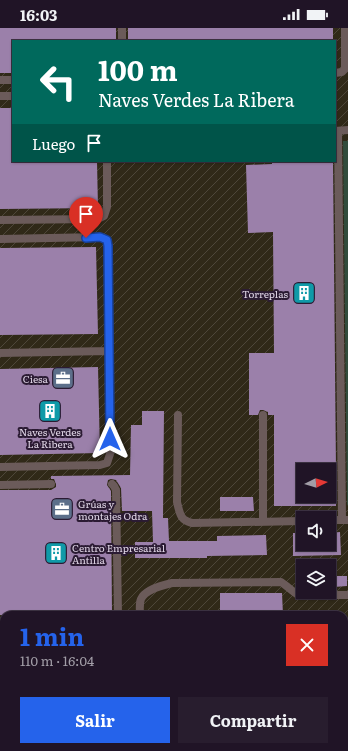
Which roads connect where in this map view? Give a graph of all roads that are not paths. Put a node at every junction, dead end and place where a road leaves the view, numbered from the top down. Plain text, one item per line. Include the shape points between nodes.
1 (122, 28) edge
2 (345, 28) edge
3 (122, 40) edge
4 (346, 46) edge
5 (336, 73) edge
6 (0, 80) edge
7 (12, 80) edge
8 (0, 96) edge
9 (12, 96) edge
10 (348, 130) edge
11 (337, 131) edge
12 (107, 162) edge
13 (0, 220) edge
14 (0, 239) edge
15 (109, 351) junction
16 (0, 353) edge
17 (262, 415) dead end
18 (178, 416) dead end
19 (0, 467) edge
20 (51, 484) dead end
21 (0, 485) edge
22 (114, 487) dead end
23 (345, 520) edge
24 (263, 521) junction
25 (296, 521) edge
26 (348, 595) edge
27 (118, 611) edge
28 (140, 611) edge

1 - 3 lane
2 - 4 lane
4 - 5 lane via 345,69
6 - 7 lane
8 - 9 lane
10 - 11 lane
11 - 23 lane
12 - 13 lane via 107,207 104,216 98,219
14 - 15 lane via 100,237 107,240
15 - 16 lane
15 - 19 lane via 108,463
17 - 24 lane
18 - 24 lane via 177,502 180,515 192,523
20 - 21 lane
22 - 27 lane
24 - 25 lane
26 - 28 lane via 298,596 281,582 172,583 148,592 142,598

